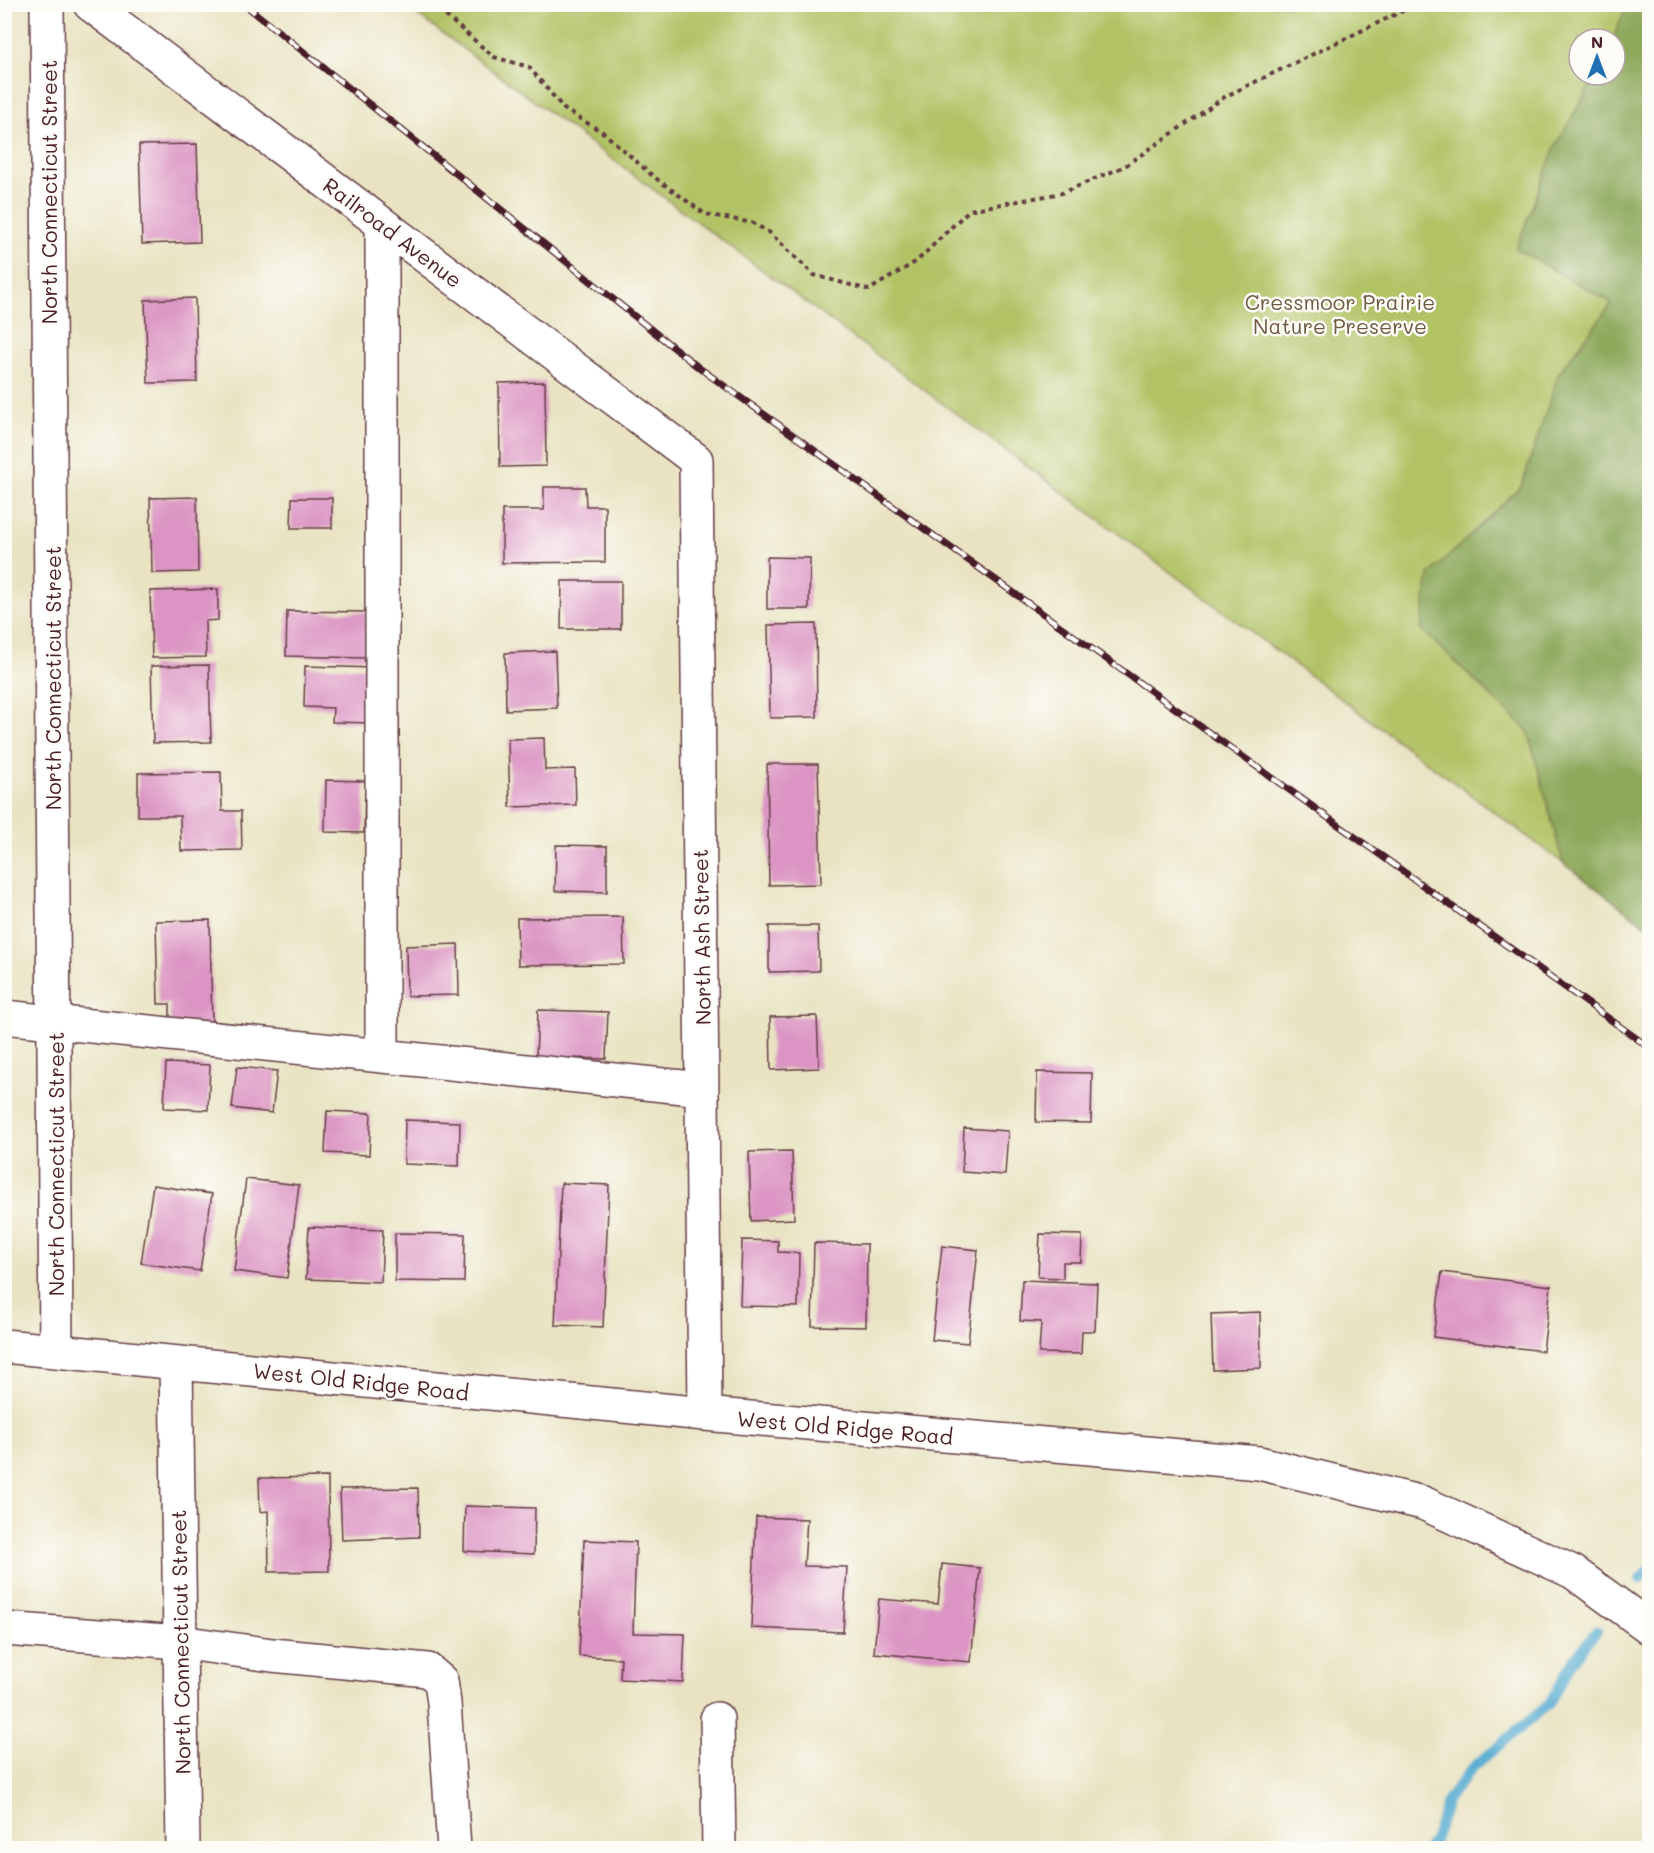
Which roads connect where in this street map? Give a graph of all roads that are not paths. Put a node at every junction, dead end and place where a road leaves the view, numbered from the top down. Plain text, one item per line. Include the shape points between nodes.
1 (47, 4) edge
2 (90, 4) edge
3 (382, 224) junction
4 (696, 460) joint
5 (4, 1017) edge
6 (54, 1022) junction
7 (382, 1056) junction
8 (702, 1089) junction
9 (4, 1346) edge
10 (56, 1351) junction
11 (176, 1363) junction
12 (705, 1414) junction
13 (1650, 1628) edge
14 (4, 1629) edge
15 (180, 1642) junction
16 (717, 1719) dead end
17 (183, 1848) edge
18 (454, 1848) edge
19 (719, 1848) edge

1 - 6 street, North Connecticut Street
2 - 3 street, Railroad Avenue
3 - 4 street, Railroad Avenue
3 - 7 street
4 - 8 street, North Ash Street
5 - 6 street
6 - 7 street
6 - 10 street, North Connecticut Street
7 - 8 street
8 - 12 street, North Ash Street
9 - 10 street, West Old Ridge Road
10 - 11 street, West Old Ridge Road
11 - 12 street, West Old Ridge Road
11 - 15 street, North Connecticut Street
12 - 13 street, West Old Ridge Road via 1259,1463 1423,1503 1573,1572
14 - 15 street
15 - 17 street, North Connecticut Street
15 - 18 street via 428,1670 441,1682 444,1702
16 - 19 street

